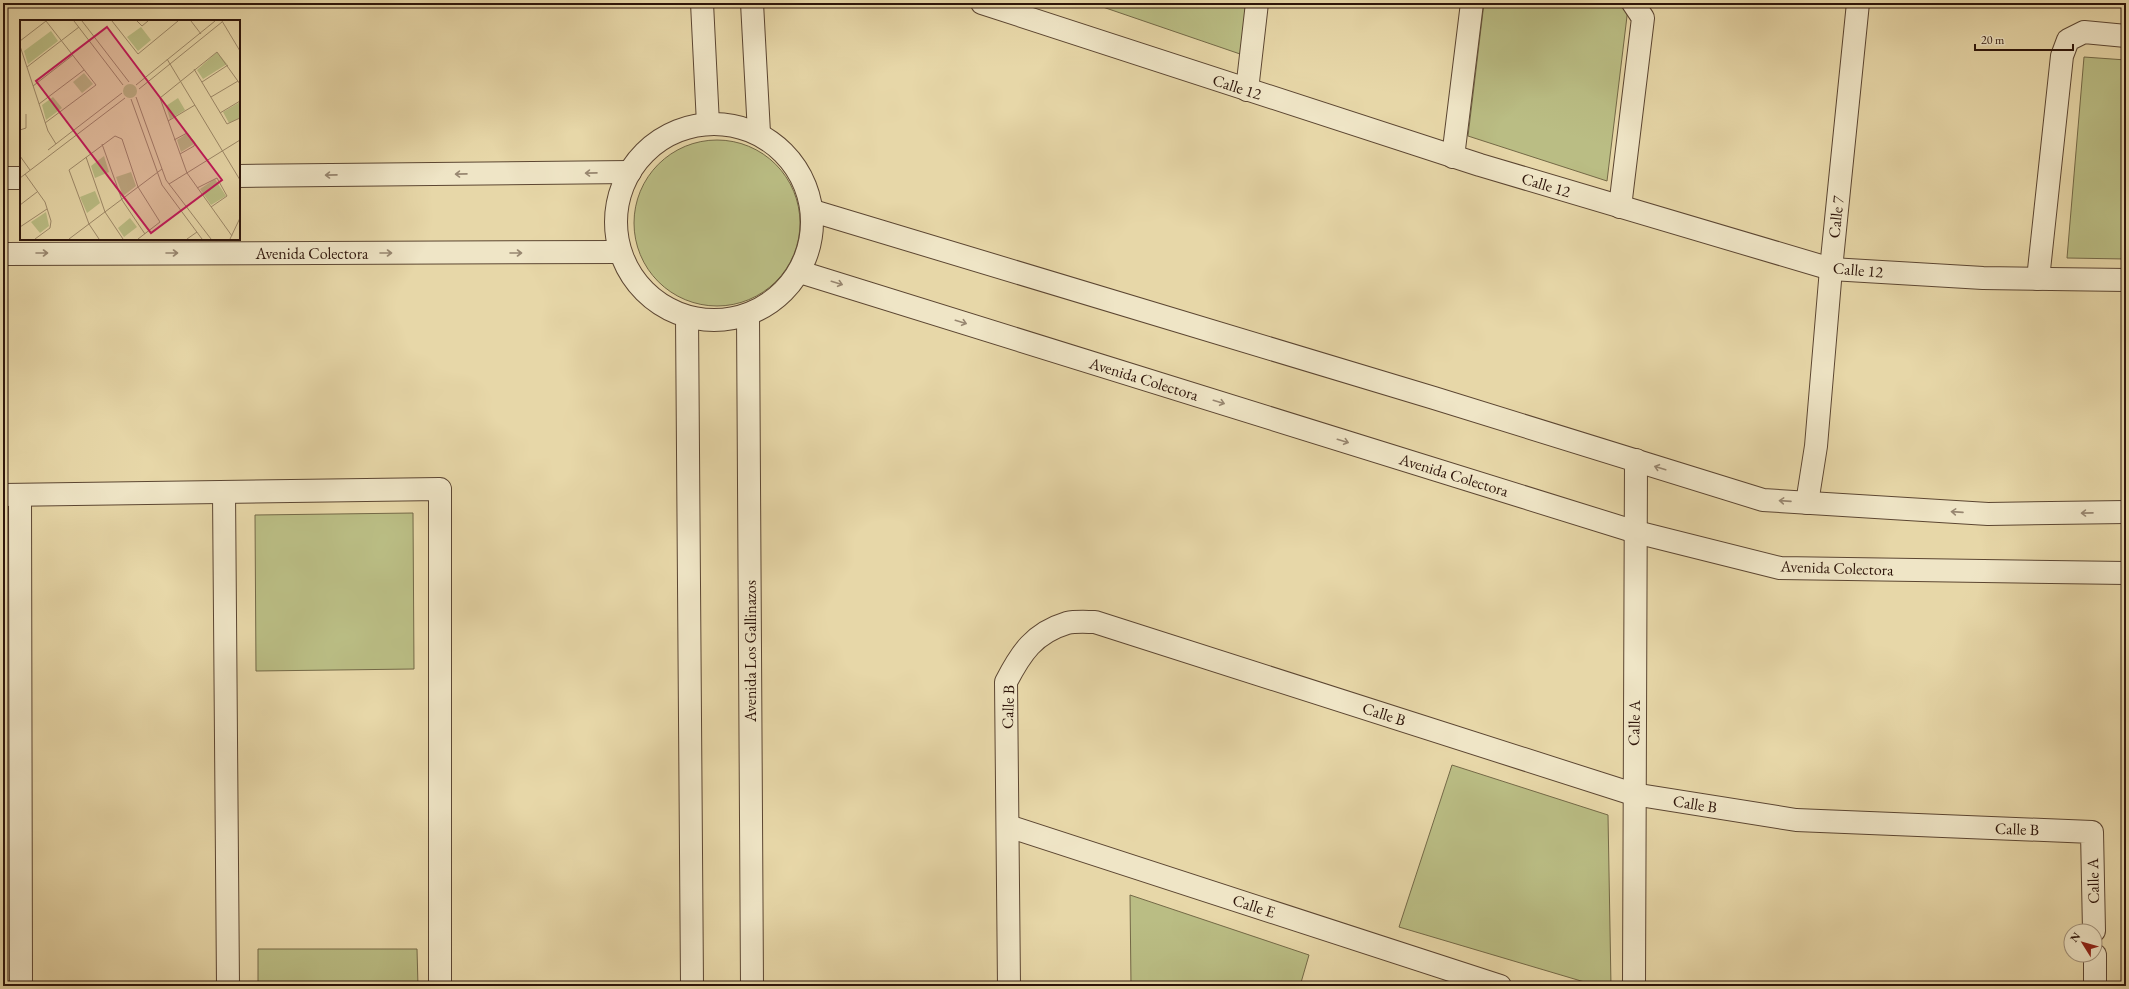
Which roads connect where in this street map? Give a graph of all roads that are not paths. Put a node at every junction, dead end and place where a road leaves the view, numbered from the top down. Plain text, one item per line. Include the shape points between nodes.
1 (702, 3) edge
2 (752, 3) edge
3 (982, 3) edge
4 (1257, 3) edge
5 (1472, 3) edge
6 (1633, 3) edge
7 (1858, 3) edge
8 (2126, 36) edge
9 (1248, 90) junction
10 (708, 124) junction
11 (758, 133) junction
12 (1453, 157) junction
13 (630, 172) junction
14 (240, 176) edge
15 (3, 178) edge
16 (20, 178) edge
17 (1620, 207) junction
18 (813, 210) junction
19 (620, 252) junction
20 (3, 254) edge
21 (1831, 269) junction
22 (800, 272) junction
23 (2038, 279) junction
24 (2126, 280) edge
25 (748, 315) junction
26 (687, 317) junction
27 (1636, 460) junction
28 (224, 492) junction
29 (11, 495) edge
30 (1807, 503) junction
31 (2126, 512) edge
32 (1636, 532) junction
33 (2126, 573) edge
34 (1634, 794) junction
35 (1008, 826) junction
36 (2092, 832) joint
37 (2094, 923) edge
38 (2095, 963) edge
39 (22, 986) edge
40 (228, 986) edge
41 (440, 986) edge
42 (692, 986) edge
43 (752, 986) edge
44 (1009, 986) edge
45 (1500, 986) edge
46 (1634, 986) edge
47 (2095, 986) edge

1 - 10 street
2 - 11 street
3 - 9 street, Calle 12
4 - 9 street
5 - 12 street
6 - 17 street via 1642,18
7 - 21 street, Calle 7
8 - 23 street via 2084,32 2068,40 2062,56
9 - 12 street, Calle 12
10 - 11 street via 727,123
10 - 13 street via 694,125 663,137 639,157
11 - 18 street via 785,152 804,179
12 - 17 street, Calle 12
13 -> 14 street
13 - 19 street via 622,187 616,220
15 - 16 street
17 - 21 street, Calle 12
18 - 22 street via 811,243
18 - 27 street
20 -> 19 street, Avenida Colectora
19 - 26 street via 635,282 659,304
21 - 23 street, Calle 12
21 - 30 street, Calle 7 via 1816,446
22 - 25 street via 778,298
22 -> 32 street, Avenida Colectora
23 - 24 street, Calle 12
25 - 26 street via 717,321
25 - 43 street, Avenida Los Gallinazos
26 - 42 street
30 -> 27 street via 1763,500
27 - 32 street, Calle A
28 - 29 street
28 - 40 street
28 - 41 street via 440,489
29 - 39 street
31 -> 30 street via 1988,514
32 - 33 street, Avenida Colectora via 1780,568
32 - 34 street, Calle A
34 - 35 street, Calle B via 1095,622 1068,623 1040,636 1019,656 1006,682
34 - 36 street, Calle B via 1796,820
34 - 46 street, Calle A
35 - 44 street, Calle B
35 - 45 street, Calle E
36 - 37 street, Calle A
38 - 47 street

